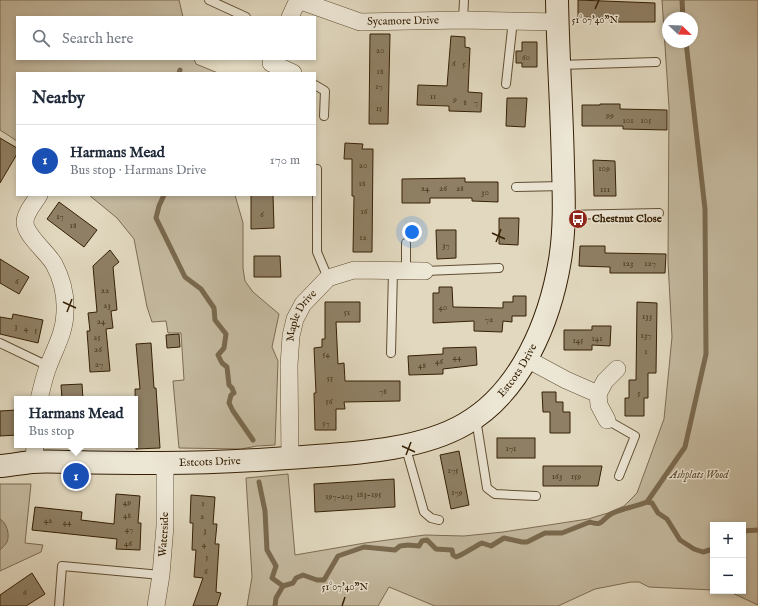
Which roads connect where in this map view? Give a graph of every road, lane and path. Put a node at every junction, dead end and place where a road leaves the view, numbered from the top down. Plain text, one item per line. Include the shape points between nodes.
1 (210, 0) edge
2 (298, 0) edge
3 (464, 0) edge
4 (557, 0) edge
5 (244, 16) edge
6 (290, 16) edge
7 (463, 20) junction
8 (513, 20) junction
9 (557, 22) junction
10 (272, 60) edge
11 (656, 62) dead end
12 (558, 65) junction
13 (291, 72) edge
14 (506, 84) dead end
15 (316, 86) edge
16 (324, 116) dead end
17 (317, 169) dead end
18 (564, 186) junction
19 (516, 187) dead end
20 (38, 196) edge
21 (659, 213) dead end
22 (564, 215) junction
23 (406, 243) dead end
24 (499, 268) dead end
25 (399, 271) junction
26 (425, 272) joint
27 (328, 278) junction
28 (0, 343) edge
29 (391, 354) dead end
30 (526, 359) junction
31 (48, 366) junction
32 (616, 369) dead end
33 (598, 394) junction
34 (40, 396) edge
35 (475, 417) junction
36 (607, 420) joint
37 (405, 445) junction
38 (35, 453) edge
39 (290, 458) junction
40 (166, 463) junction
41 (0, 466) edge
42 (619, 476) dead end
43 (536, 496) dead end
44 (439, 520) dead end
45 (161, 575) junction
46 (59, 606) edge
47 (156, 606) edge

1 - 5 lane
2 - 6 street, Sycamore Drive
2 - 7 street, Sycamore Drive via 360,22
3 - 7 lane
4 - 9 street, Estcots Drive
7 - 8 street, Sycamore Drive
8 - 9 street, Sycamore Drive
8 - 14 lane
9 - 12 street, Estcots Drive
10 - 13 street via 270,63
11 - 12 lane
12 - 18 street, Estcots Drive
15 - 16 lane via 325,91
17 - 27 lane via 317,252
18 - 19 lane
18 - 22 street, Estcots Drive
20 - 31 street via 25,221 28,231 54,264 64,289 63,330
21 - 22 lane
22 - 30 street, Estcots Drive via 555,288 546,319
23 - 25 lane
24 - 26 lane
25 - 26 street, Maple Drive
25 - 27 street, Maple Drive via 354,270
25 - 29 lane
27 - 39 street, Maple Drive via 303,304 295,319 291,336
28 - 31 lane
30 - 33 street
30 - 35 street, Estcots Drive via 506,388
31 - 34 street
32 - 33 street
33 - 36 street via 599,405
35 - 37 street, Estcots Drive via 441,435
35 - 43 lane via 487,488 495,494
36 - 42 lane via 635,436
37 - 39 street, Estcots Drive via 364,453
37 - 44 lane via 424,512
38 - 40 street, Estcots Drive
38 - 41 street, Estcots Drive
39 - 40 street, Estcots Drive
40 - 45 street, Waterside
45 - 46 lane via 62,566
45 - 47 street, Waterside

